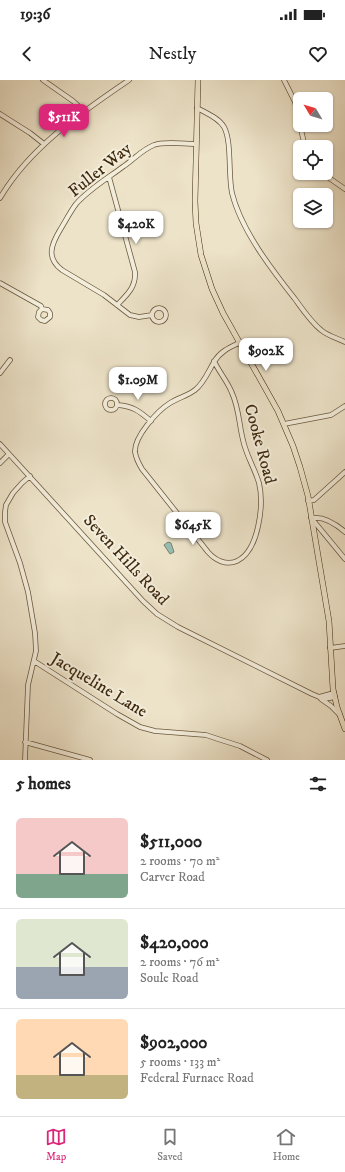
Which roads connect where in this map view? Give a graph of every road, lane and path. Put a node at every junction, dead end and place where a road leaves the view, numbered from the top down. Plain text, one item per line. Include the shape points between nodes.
1 (43, 80) edge
2 (128, 80) edge
3 (198, 80) edge
4 (284, 80) edge
5 (293, 98) edge
6 (197, 108) junction
7 (85, 112) junction
8 (0, 114) edge
9 (44, 144) junction
10 (196, 144) junction
11 (109, 177) junction
12 (332, 180) edge
13 (345, 189) edge
14 (0, 198) edge
15 (0, 283) edge
16 (117, 305) junction
17 (42, 309) dead end
18 (152, 315) dead end
19 (345, 342) edge
20 (239, 343) junction
21 (10, 360) dead end
22 (214, 361) junction
23 (0, 373) edge
24 (117, 405) dead end
25 (345, 406) edge
26 (151, 421) junction
27 (284, 424) junction
28 (0, 444) edge
29 (10, 454) junction
30 (0, 463) edge
31 (345, 472) edge
32 (30, 476) junction
33 (308, 501) junction
34 (312, 518) junction
35 (345, 532) edge
36 (345, 559) edge
37 (345, 646) edge
38 (330, 648) junction
39 (34, 661) junction
40 (334, 695) junction
41 (319, 697) junction
42 (340, 715) junction
43 (345, 729) edge
44 (25, 742) junction
45 (25, 760) edge
46 (90, 760) edge
47 (266, 760) edge

1 - 7 street
2 - 7 street
3 - 6 main road
4 - 5 street
6 - 10 main road
6 - 19 street via 224,127 228,138 231,185 241,219 257,246 320,330
7 - 9 street
8 - 9 street
9 - 14 street via 21,168
10 - 11 street, Fuller Way via 154,145
10 - 20 main road via 196,223 201,255 212,289
11 - 16 street via 135,272 130,291
11 - 16 street, Fuller Way via 76,204 54,240 51,251 52,258 59,268
12 - 13 street
15 - 17 street via 41,306
16 - 18 street, Fuller Way via 133,316
20 - 22 street, Cooke Road via 225,349
20 - 27 main road
21 - 23 street
22 - 26 street, Cooke Road via 198,388 168,404
22 - 26 street, Cooke Road via 235,400 243,441 260,491 256,535 248,551 239,560 225,563 211,555 142,469 136,459 136,447
24 - 26 street via 133,408
25 - 27 street via 332,415
27 - 33 main road via 300,467
28 - 29 street, Seven Hills Road
29 - 30 street
29 - 32 street, Seven Hills Road
31 - 33 street via 314,500
32 - 39 street via 6,505 5,516 24,575 36,633
32 - 41 street, Seven Hills Road via 157,614
33 - 34 main road
34 - 35 street via 326,520
34 - 36 street
34 - 38 main road via 329,621
37 - 38 street
38 - 40 main road
39 - 44 street via 28,685
39 - 47 street, Jacqueline Lane via 140,727 206,735 240,746
40 - 41 street, Seven Hills Road
40 - 42 main road
41 - 42 street
42 - 43 main road
44 - 45 street
44 - 46 street

